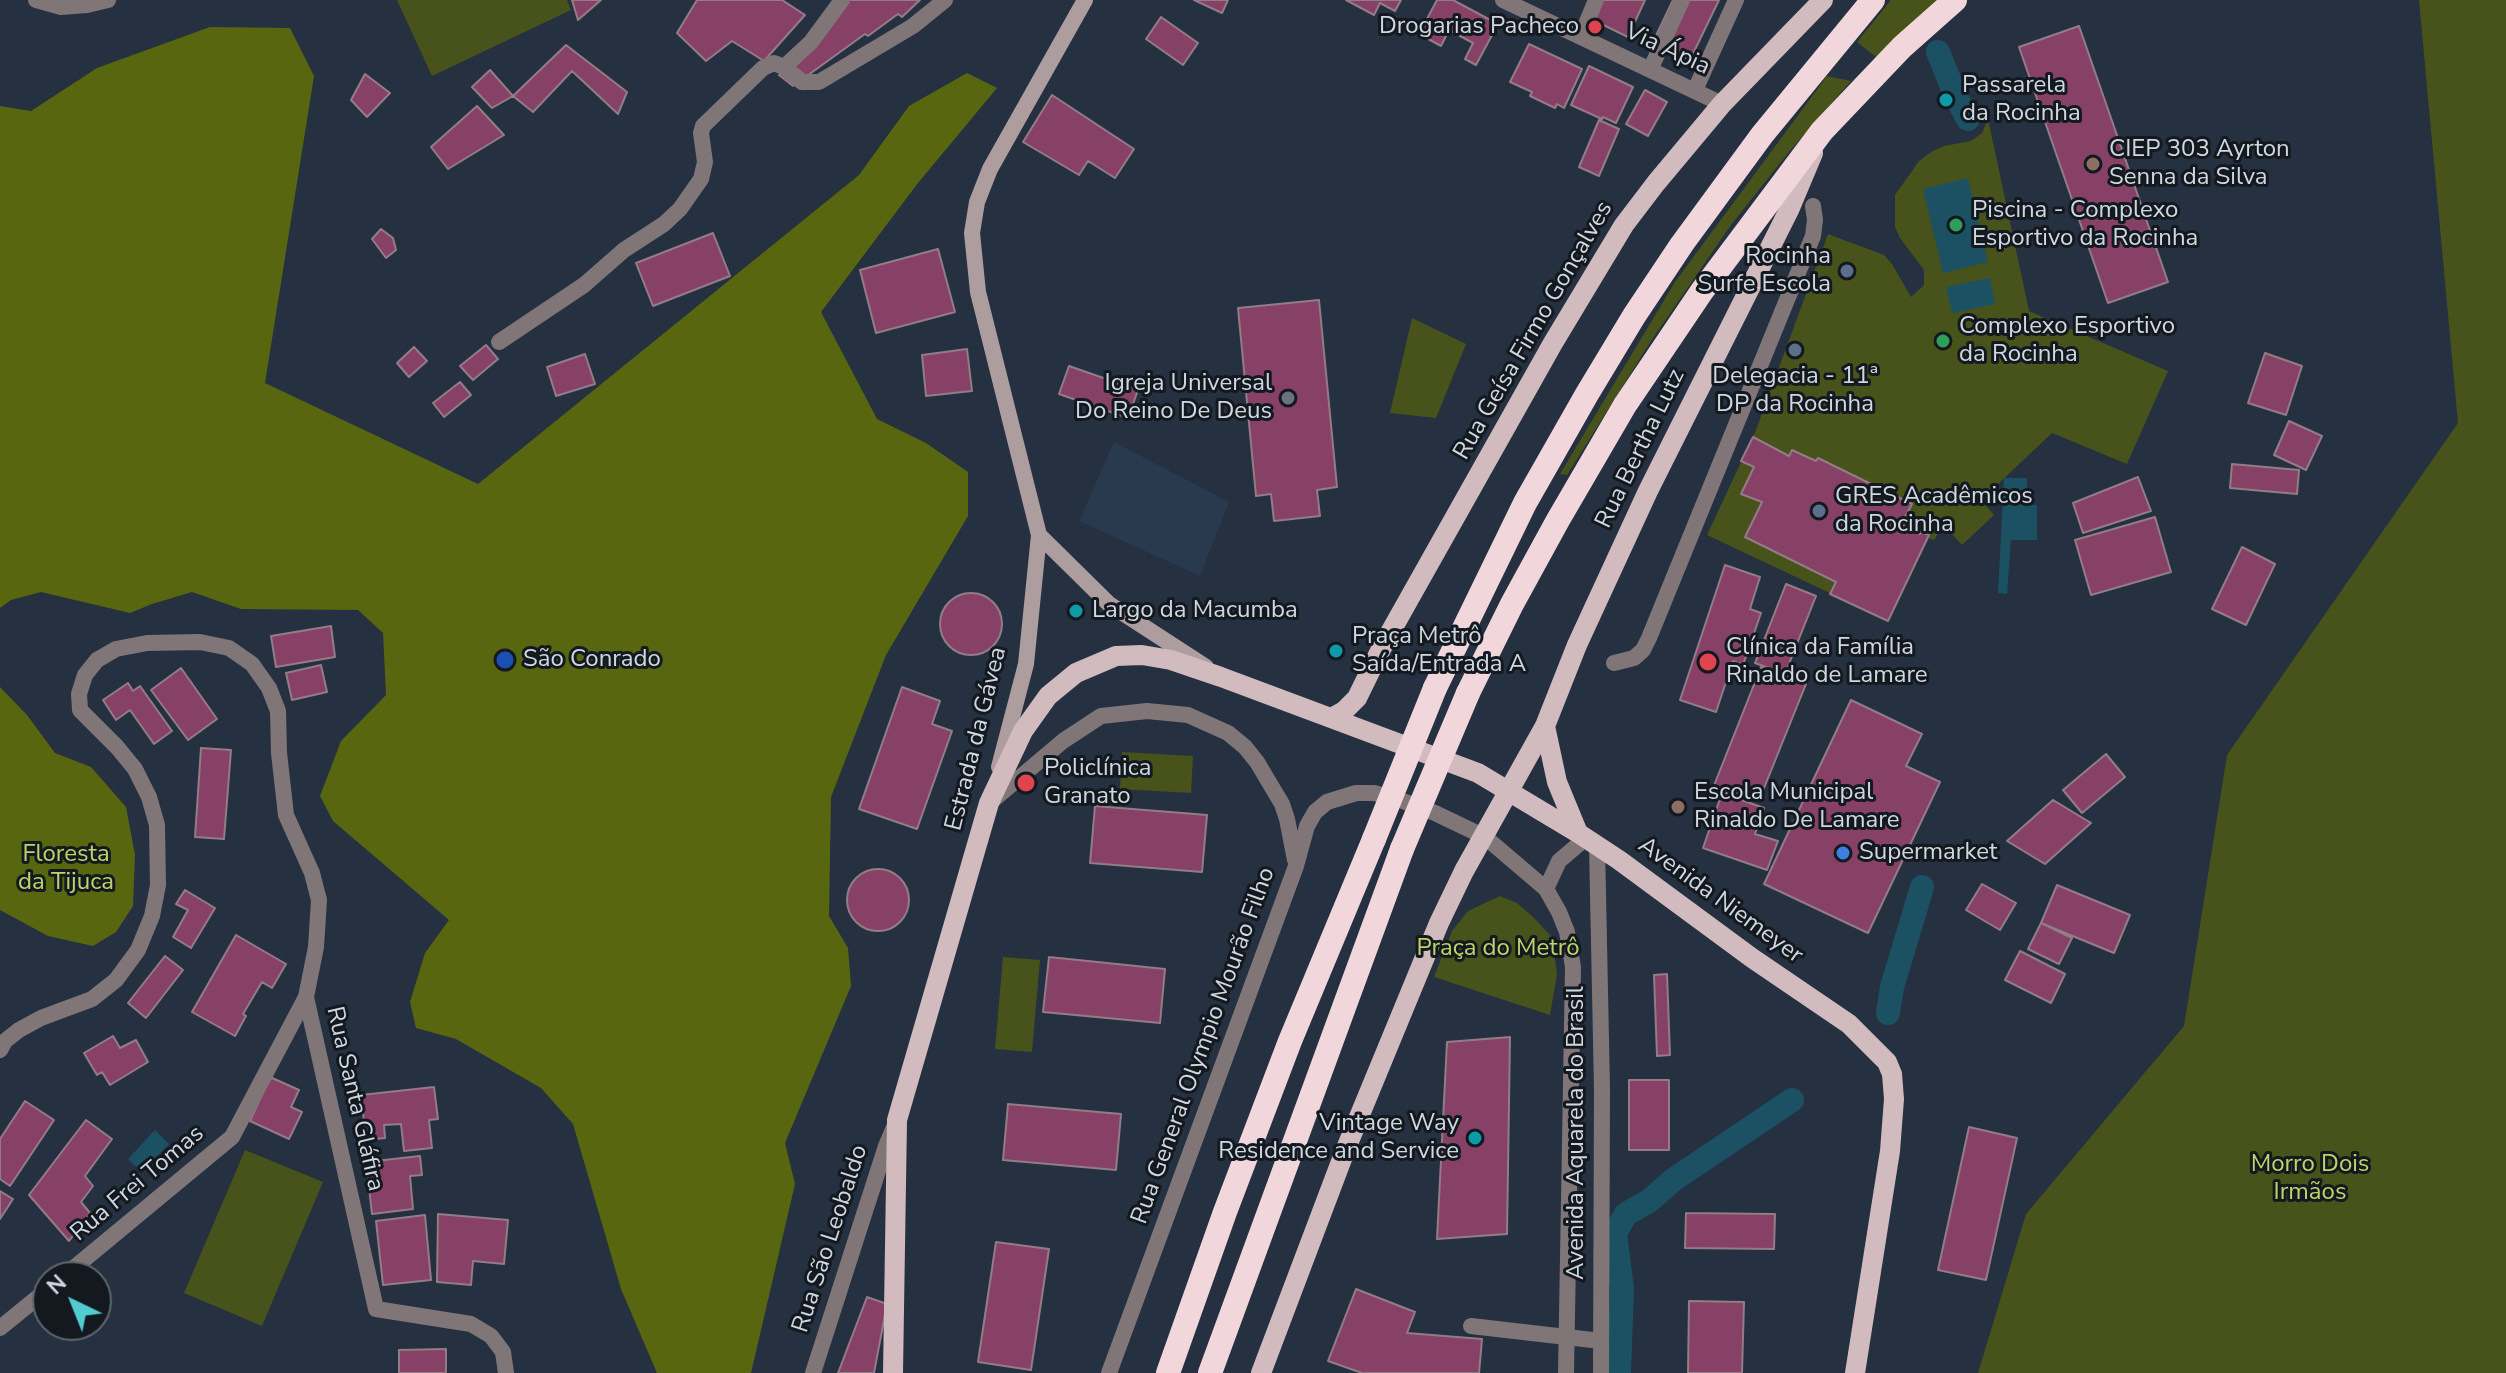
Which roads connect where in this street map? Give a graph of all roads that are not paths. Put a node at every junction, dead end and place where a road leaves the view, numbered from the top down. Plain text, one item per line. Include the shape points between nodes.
1 (36, 0) edge
2 (108, 0) edge
3 (842, 0) edge
4 (945, 0) edge
5 (1085, 0) edge
6 (1596, 0) edge
7 (1682, 0) edge
8 (1736, 0) edge
9 (1823, 0) edge
10 (1873, 0) edge
11 (1955, 0) edge
12 (1506, 1) edge
13 (1581, 36) junction
14 (784, 67) junction
15 (1651, 68) junction
16 (1695, 90) junction
17 (1722, 104) junction
18 (1822, 131) junction
19 (1813, 206) dead end
20 (499, 342) dead end
21 (1039, 535) junction
22 (1614, 663) dead end
23 (1221, 677) junction
24 (1333, 717) junction
25 (1545, 726) junction
26 (1510, 792) junction
27 (989, 803) junction
28 (1485, 837) junction
29 (1587, 839) junction
30 (1296, 866) junction
31 (1546, 889) junction
32 (306, 997) junction
33 (0, 1050) edge
34 (897, 1120) junction
35 (82, 1261) edge
36 (32, 1302) edge
37 (1471, 1326) dead end
38 (0, 1328) edge
39 (1566, 1336) junction
40 (1601, 1341) junction
41 (506, 1373) edge
42 (813, 1373) edge
43 (893, 1373) edge
44 (1109, 1373) edge
45 (1168, 1373) edge
46 (1210, 1373) edge
47 (1261, 1373) edge
48 (1566, 1373) edge
49 (1601, 1373) edge
50 (1855, 1373) edge

1 - 2 street via 61,7
3 - 14 street via 811,42
4 - 14 street via 913,26 819,82 802,82
5 - 21 street, Estrada da Gávea via 990,169 972,233 978,292
6 - 13 street
7 - 15 street
8 - 16 street
9 - 17 main road, Rua Geísa Firmo Gonçalves
10 - 45 highway, bridge via 1762,135 1682,244 1525,503 1435,688 1290,1041
11 - 18 highway
12 - 13 street, Via Ápia
13 - 15 street, Via Ápia
14 - 20 street via 774,63 763,68 703,126 701,179 680,209 584,285
15 - 16 street, Via Ápia
16 - 17 street, Via Ápia
17 - 24 main road, Rua Geísa Firmo Gonçalves via 1656,183 1595,270 1357,698
18 - 25 main road, Rua Bertha Lutz via 1789,210 1625,540
18 - 46 highway, bridge via 1702,291 1625,405 1468,693 1402,849
19 - 22 street via 1813,236 1649,638 1634,658
21 - 23 street, Avenida Niemeyer via 1109,604
21 - 27 street, Estrada da Gávea via 1026,664
23 - 24 main road, Avenida Niemeyer
23 - 27 main road, Avenida Niemeyer via 1142,655 1116,656 1076,673 1048,696 1023,731
24 - 26 main road, Avenida Niemeyer via 1465,767
25 - 26 main road, Rua Bertha Lutz
25 - 29 main road via 1557,782
26 - 28 main road
26 - 29 main road, Avenida Niemeyer
27 - 30 street, Rua General Olympio Mourão Filho via 1101,716 1147,711 1188,715 1228,733 1257,762 1282,804
27 - 34 main road, Estrada da Gávea
28 - 30 street, Avenida Aquarela do Brasil via 1400,800 1356,793 1327,802 1315,812
28 - 31 street, Avenida Aquarela do Brasil
28 - 47 main road via 1446,909 1401,1015
29 - 31 street via 1559,861
29 - 40 street, Avenida Aquarela do Brasil via 1602,1089
29 - 50 main road, Avenida Niemeyer via 1849,1024 1887,1062 1894,1085 1890,1151
30 - 44 street, Rua General Olympio Mourão Filho
31 - 39 street, Avenida Aquarela do Brasil via 1567,932 1573,967
32 - 33 street, Rua Santa Gláfira via 319,900 286,815 278,711 269,688 252,664 229,648 200,642 147,643 116,649 97,660 79,694 80,710 135,769 149,797 159,853 152,916 138,950 116,980 92,999 19,1030
32 - 35 street, Rua Frei Tomas via 232,1137
32 - 41 street, Rua Santa Gláfira via 376,1309 471,1324 491,1336 503,1352
34 - 42 street, Rua São Leobaldo
34 - 43 main road, Estrada da Gávea
36 - 38 street
37 - 39 street
39 - 40 street
39 - 48 street, Avenida Aquarela do Brasil
40 - 49 street, Avenida Aquarela do Brasil

